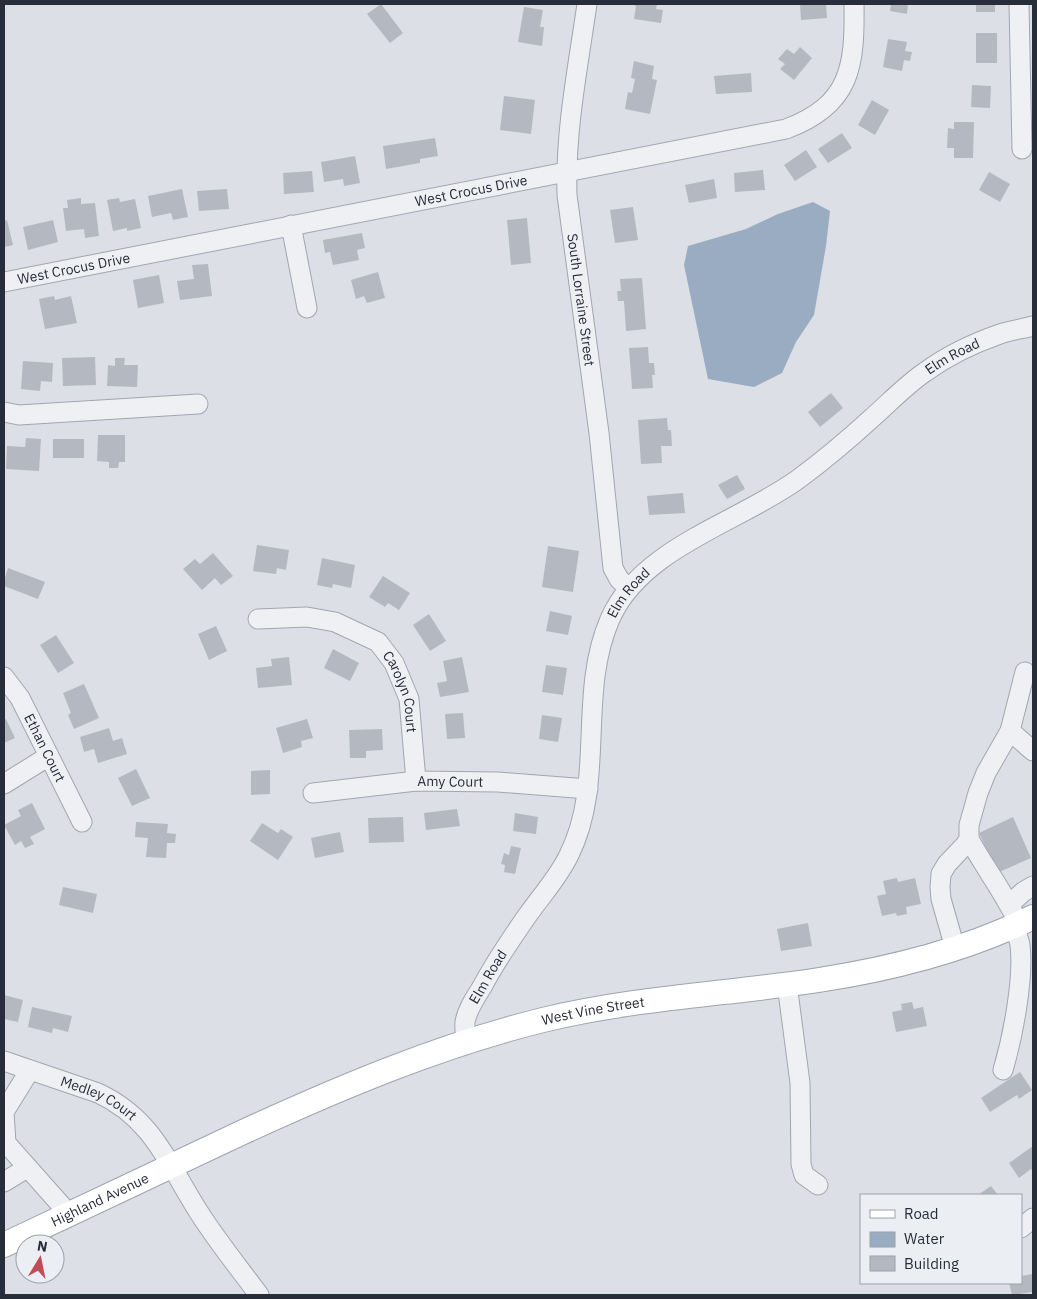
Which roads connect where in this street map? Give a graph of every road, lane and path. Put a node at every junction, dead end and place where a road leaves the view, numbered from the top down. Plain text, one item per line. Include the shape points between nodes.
1 (587, 4) edge
2 (854, 4) edge
3 (1019, 4) edge
4 (1022, 149) dead end
5 (566, 171) junction
6 (291, 225) junction
7 (4, 282) edge
8 (307, 308) dead end
9 (1033, 326) edge
10 (198, 404) dead end
11 (4, 412) edge
12 (629, 589) junction
13 (258, 619) dead end
14 (1025, 672) dead end
15 (4, 677) edge
16 (1010, 731) junction
17 (1033, 751) edge
18 (49, 756) junction
19 (416, 781) junction
20 (4, 784) edge
21 (588, 789) junction
22 (313, 793) dead end
23 (82, 822) dead end
24 (969, 839) junction
25 (1033, 886) edge
26 (1019, 918) edge
27 (955, 948) junction
28 (787, 984) junction
29 (466, 1042) junction
30 (4, 1061) edge
31 (30, 1070) junction
32 (1003, 1070) dead end
33 (4, 1112) edge
34 (170, 1166) junction
35 (28, 1168) junction
36 (4, 1182) edge
37 (818, 1185) dead end
38 (69, 1214) junction
39 (1033, 1218) edge
40 (1022, 1227) edge
41 (4, 1245) edge
42 (259, 1295) edge

1 - 5 street, South Lorraine Street
2 - 5 street, West Crocus Drive via 850,66 838,94 815,116 786,129
3 - 4 street
5 - 6 street, West Crocus Drive
5 - 12 street, South Lorraine Street via 566,195 599,433 613,568
6 - 7 street, West Crocus Drive
6 - 8 street
9 - 12 street, Elm Road via 983,340 926,371 798,479 674,550 655,563
10 - 11 street via 19,415
12 - 21 street, Elm Road via 611,616 596,661
13 - 19 street, Carolyn Court via 307,617 335,622 378,642 394,664 409,699
14 - 16 street
15 - 18 street, Ethan Court via 20,698
16 - 17 street
16 - 24 street via 978,793
18 - 20 street
18 - 23 street, Ethan Court
19 - 21 street, Amy Court via 498,782
19 - 22 street, Amy Court
21 - 29 street, Elm Road via 574,844 553,882 493,966 468,1011
24 - 26 street
24 - 27 street via 941,874 941,899
25 - 26 street via 1023,892
26 - 27 main road, West Vine Street
26 - 32 street via 1019,980
27 - 28 main road, West Vine Street via 868,970
28 - 29 main road, West Vine Street via 689,995 555,1018
28 - 37 street via 800,1083 801,1164 804,1175
29 - 34 main road, West Vine Street via 308,1102
30 - 31 street, Medley Court
31 - 33 street
31 - 34 street, Medley Court via 98,1093 126,1108 152,1136
33 - 35 street via 6,1143
34 - 38 main road, Highland Avenue
34 - 42 street, Medley Court via 201,1216
35 - 36 street
35 - 38 street
38 - 41 main road, Highland Avenue
39 - 40 street

